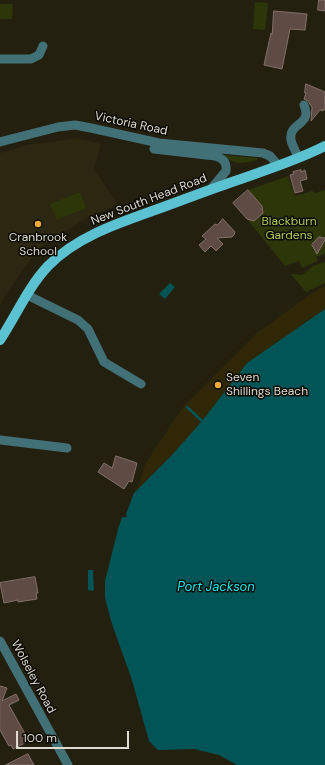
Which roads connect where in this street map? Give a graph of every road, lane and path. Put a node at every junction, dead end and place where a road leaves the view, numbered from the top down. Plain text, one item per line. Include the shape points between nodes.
1 (44, 46) dead end
2 (0, 59) edge
3 (304, 106) dead end
4 (106, 132) junction
5 (0, 142) edge
6 (325, 146) edge
7 (298, 158) junction
8 (278, 165) junction
9 (211, 189) junction
10 (28, 295) junction
11 (0, 340) edge
12 (141, 384) dead end
13 (0, 440) edge
14 (67, 448) dead end
15 (0, 641) edge
16 (68, 765) edge

1 - 2 street via 39,55 31,59
3 - 7 street via 306,118 292,130 291,139
4 - 5 street, Victoria Road via 75,125 38,131
4 - 8 street, Victoria Road via 159,143 263,153 270,156
4 - 9 street via 151,148 220,157 225,161 226,171
6 - 7 main road, New South Head Road
7 - 8 main road, New South Head Road
8 - 9 main road, New South Head Road
9 - 10 main road, New South Head Road via 120,223 88,238 59,256
10 - 11 main road, New South Head Road
10 - 12 street via 78,320 88,329 104,362
13 - 14 street
15 - 16 street, Wolseley Road

